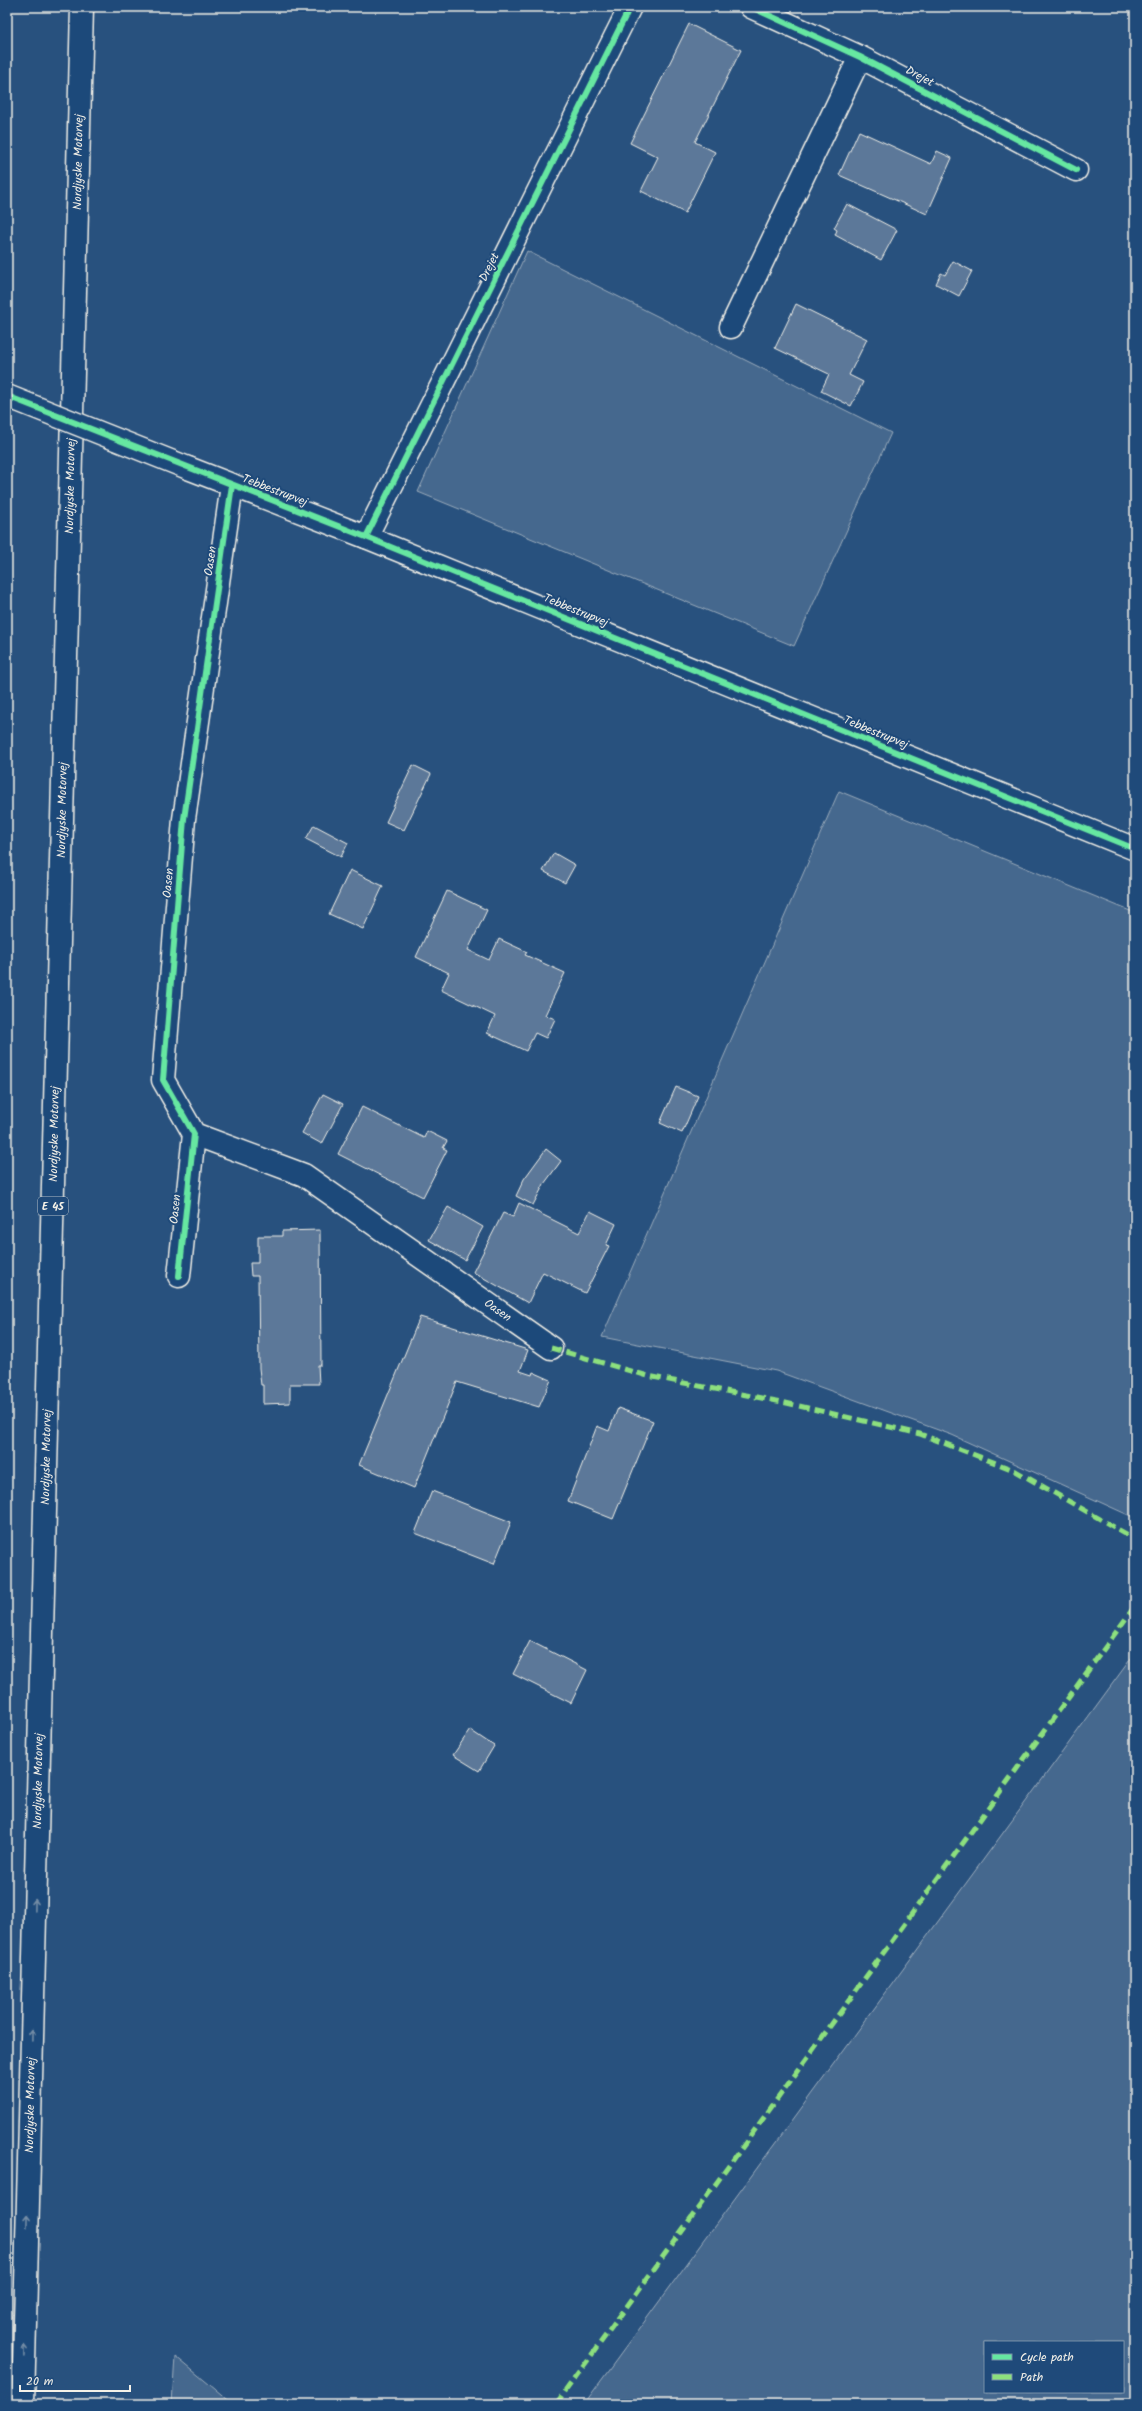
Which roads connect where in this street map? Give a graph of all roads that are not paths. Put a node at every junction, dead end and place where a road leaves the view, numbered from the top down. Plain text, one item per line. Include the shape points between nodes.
1 (82, 7) edge
2 (630, 7) edge
3 (751, 7) edge
4 (860, 57) junction
5 (1076, 170) dead end
6 (731, 327) dead end
7 (7, 396) edge
8 (232, 485) junction
9 (366, 537) junction
10 (1135, 849) edge
11 (194, 1134) junction
12 (179, 1276) dead end
13 (551, 1348) dead end
14 (23, 2404) edge

14 -> 1 main road, Nordjyske Motorvej / E 45
2 - 9 main road, Drejet
3 - 4 main road, Drejet
4 - 5 main road, Drejet
4 - 6 main road
7 - 8 main road, Tebbestrupvej, bridge
8 - 9 main road, Tebbestrupvej
8 - 11 main road, Oasen via 184,819 163,1080
9 - 10 main road, Tebbestrupvej
11 - 12 main road, Oasen
11 - 13 main road, Oasen via 304,1175

